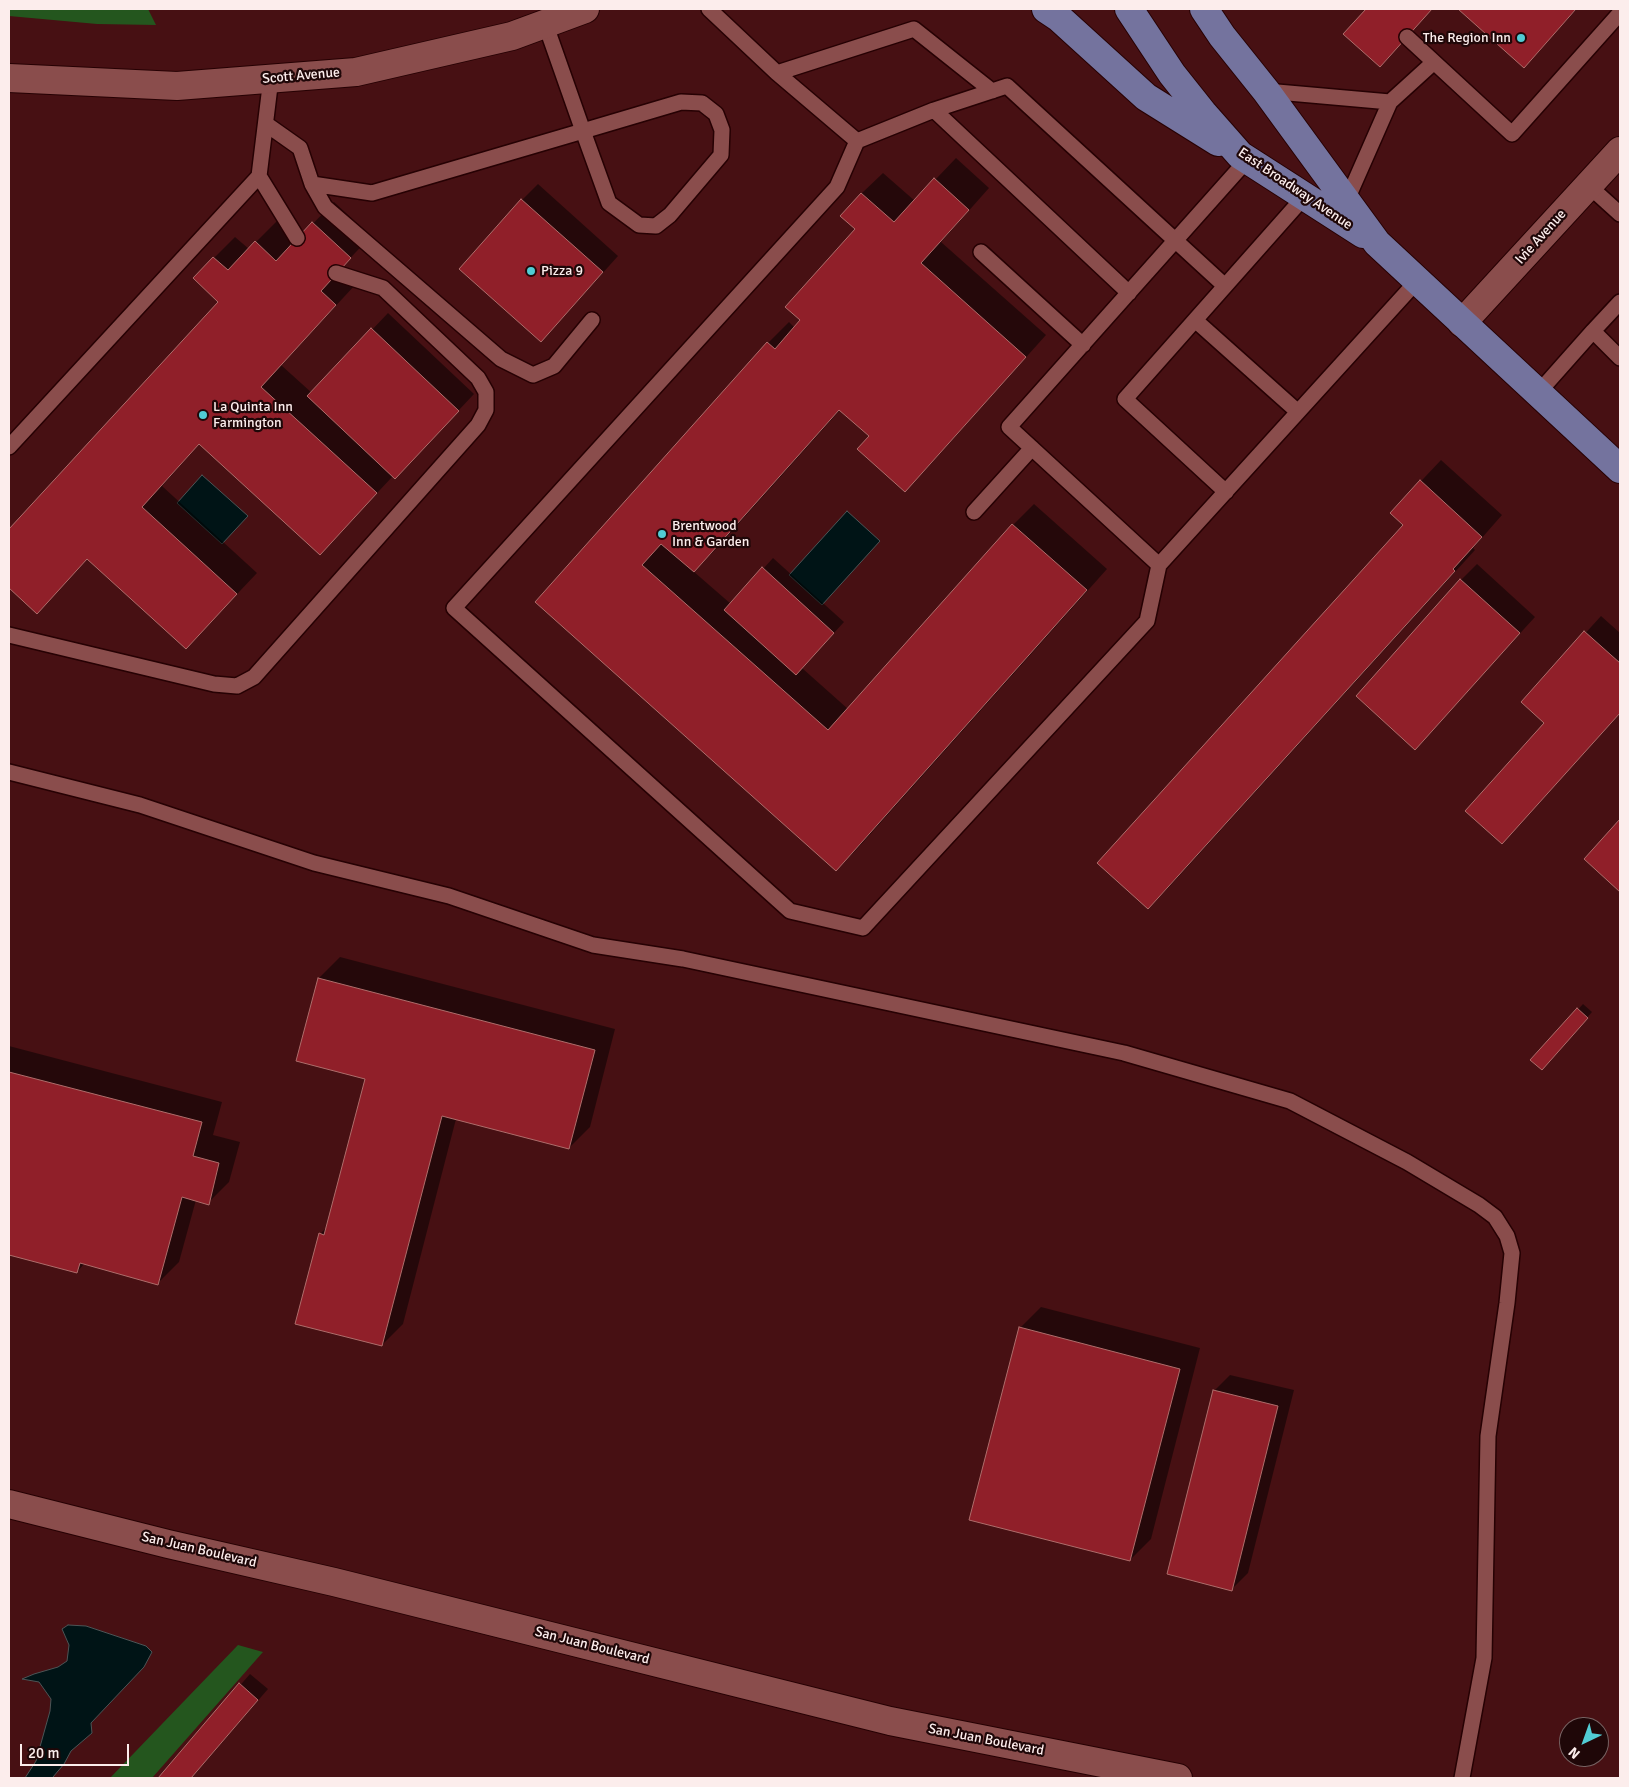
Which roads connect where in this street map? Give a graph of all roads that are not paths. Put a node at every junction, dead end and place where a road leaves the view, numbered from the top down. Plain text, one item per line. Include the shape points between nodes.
1 (585, 9) edge
2 (709, 9) edge
3 (1046, 9) edge
4 (1129, 9) edge
5 (1204, 9) edge
6 (1620, 13) edge
7 (545, 24) junction
8 (1407, 37) dead end
9 (1434, 62) junction
10 (777, 73) junction
11 (9, 78) edge
12 (271, 78) junction
13 (992, 91) junction
14 (1266, 91) junction
15 (1390, 102) junction
16 (934, 110) junction
17 (266, 124) junction
18 (583, 131) junction
19 (857, 141) junction
20 (1620, 151) edge
21 (1244, 158) junction
22 (259, 176) junction
23 (312, 184) junction
24 (1588, 185) junction
25 (1304, 197) junction
26 (1346, 202) junction
27 (1620, 214) edge
28 (297, 238) dead end
29 (1175, 241) junction
30 (1377, 243) junction
31 (981, 252) dead end
32 (336, 274) dead end
33 (1417, 281) junction
34 (1225, 286) junction
35 (1129, 293) junction
36 (1620, 302) edge
37 (592, 320) dead end
38 (1195, 320) junction
39 (1462, 323) junction
40 (1593, 331) junction
41 (1083, 345) junction
42 (1620, 358) edge
43 (1538, 393) junction
44 (1298, 412) junction
45 (9, 447) edge
46 (1032, 448) junction
47 (1620, 469) edge
48 (1226, 492) junction
49 (974, 512) dead end
50 (1159, 565) junction
51 (9, 635) edge
52 (9, 772) edge
53 (9, 1504) edge
54 (1178, 1778) edge
55 (1462, 1778) edge

1 - 7 main road, Scott Avenue
2 - 10 lane
3 - 21 main road via 1146,97
4 - 21 main road, East Broadway Avenue via 1172,74
5 - 14 main road, East Broadway Avenue
6 - 9 lane via 1512,134
7 - 12 main road, Scott Avenue via 512,36 356,72
7 - 18 lane
8 - 9 lane
9 - 15 lane
10 - 13 lane via 914,29
10 - 19 lane
11 - 12 main road, Scott Avenue via 176,86
12 - 17 lane
13 - 16 lane
13 - 29 lane via 1007,86
14 - 15 lane
14 - 26 main road, East Broadway Avenue
15 - 26 lane
16 - 19 lane
16 - 35 lane
17 - 22 lane
17 - 23 lane via 300,148
18 - 18 lane via 681,102 702,103 716,114 722,130 721,155 670,215 656,226 638,225 609,203
18 - 23 lane via 372,193
19 - 50 lane via 837,187 454,608 790,911 863,928 1148,621
20 - 24 main road, Ivie Avenue
21 - 25 main road, East Broadway Avenue
21 - 29 lane
22 - 28 lane
22 - 45 lane
23 - 37 lane via 325,207 501,359 533,375 554,366
24 - 27 lane
24 - 39 main road, Ivie Avenue
25 - 30 main road, East Broadway Avenue
25 - 34 lane
26 - 30 main road, East Broadway Avenue
29 - 34 lane
29 - 35 lane
30 - 33 main road, East Broadway Avenue
31 - 41 lane
32 - 51 lane via 383,288 478,378 486,392 486,410 478,425 254,677 237,686 214,684
33 - 39 main road, East Broadway Avenue
33 - 44 lane
34 - 38 lane
35 - 41 lane
36 - 40 lane
38 - 44 lane
38 - 48 lane via 1125,399
39 - 43 main road, East Broadway Avenue
40 - 42 lane
40 - 43 lane
41 - 46 lane via 1009,427
43 - 47 main road, East Broadway Avenue
44 - 48 lane
46 - 49 lane
46 - 50 lane
48 - 50 lane
52 - 55 lane via 140,805 314,863 449,896 593,945 683,959 1124,1053 1290,1101 1479,1205 1495,1217 1507,1236 1512,1254 1488,1436 1484,1658
53 - 54 main road, San Juan Boulevard via 890,1721

